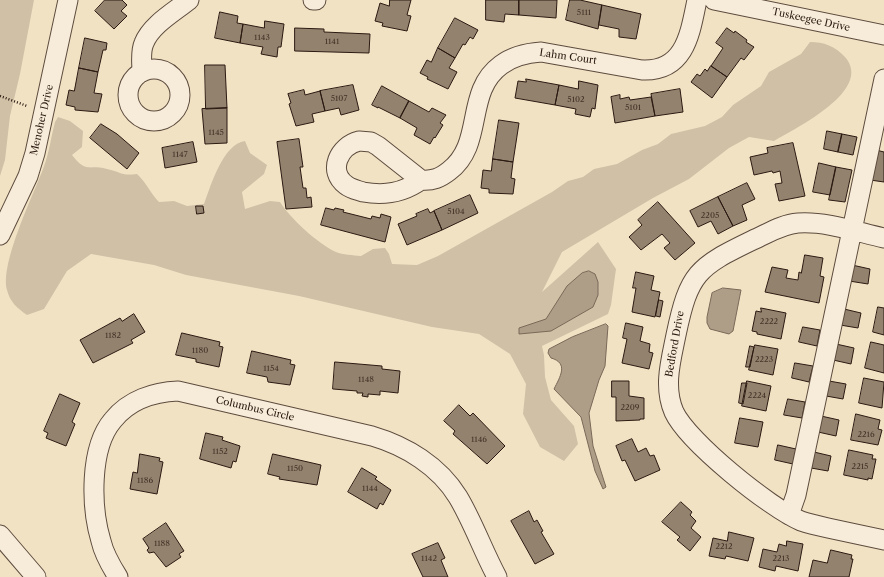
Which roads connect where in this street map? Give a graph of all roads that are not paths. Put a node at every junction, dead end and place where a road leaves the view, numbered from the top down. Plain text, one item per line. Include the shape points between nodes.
1 (68, 0) edge
2 (189, 0) edge
3 (697, 0) edge
4 (714, 0) edge
5 (884, 35) edge
6 (142, 72) dead end
7 (884, 79) edge
8 (421, 180) dead end
9 (852, 231) junction
10 (0, 235) edge
11 (884, 238) edge
12 (789, 516) junction
13 (0, 535) edge
14 (884, 540) edge
15 (36, 577) edge
16 (118, 577) edge
17 (497, 577) edge

1 - 10 street, Menoher Drive via 35,153 28,176
2 - 6 street via 153,29 147,37 143,44
3 - 8 street, Lahm Court via 690,35 675,60 664,68 642,70 541,52 513,57 502,64 491,73 482,88 468,149 460,162 433,181
4 - 5 street, Tuskeegee Drive
7 - 9 street
9 - 11 street, Bedford Drive
9 - 12 street via 796,495
9 - 12 street, Bedford Drive via 797,223 780,227 709,263 690,285 683,301 668,376 674,411 692,437 751,488
12 - 14 street, Bedford Drive via 803,522
13 - 15 street
16 - 17 street, Columbus Circle via 101,542 95,504 95,474 103,437 112,420 132,404 160,392 178,391 372,436 410,451 443,478 457,496

